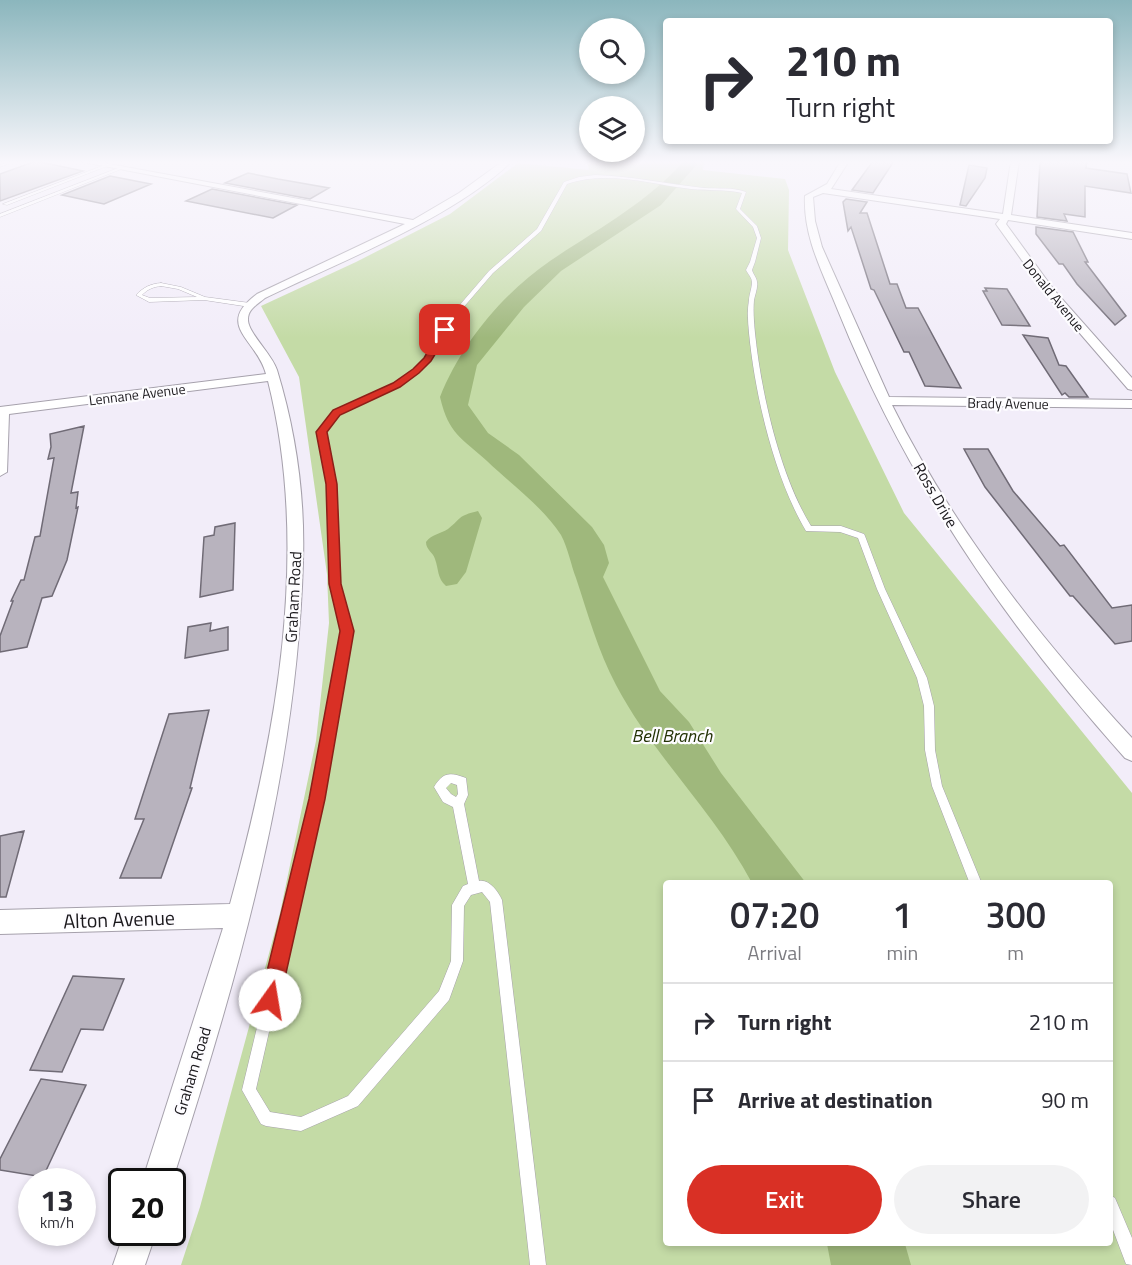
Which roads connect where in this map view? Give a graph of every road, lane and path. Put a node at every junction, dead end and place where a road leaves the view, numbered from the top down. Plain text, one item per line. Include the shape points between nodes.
1 (399, 220) edge
2 (419, 220) edge
3 (545, 220) edge
4 (748, 220) edge
5 (810, 220) edge
6 (1003, 220) edge
7 (1025, 220) edge
8 (414, 223) junction
9 (1132, 236) edge
10 (204, 298) junction
11 (250, 305) junction
12 (273, 377) junction
13 (1132, 386) edge
14 (883, 401) junction
15 (1132, 404) edge
16 (2, 411) edge
17 (0, 472) edge
18 (1132, 752) edge
19 (458, 804) dead end
20 (974, 880) edge
21 (476, 888) junction
22 (239, 915) junction
23 (0, 922) edge
24 (161, 1168) edge
25 (1113, 1210) edge
26 (136, 1246) edge
27 (1132, 1258) edge
28 (129, 1265) edge
29 (538, 1265) edge

1 - 8 street
2 - 8 street
3 - 21 lane via 454,315 428,359 416,371 396,385 336,412 322,432 332,484 335,584 347,631 317,799 249,1090 266,1119 301,1124 352,1101 444,995 457,961 458,905 467,890
4 - 20 lane via 759,238 749,270 755,281 750,292 752,342 782,465 801,520 809,530 842,529 861,536 867,546 881,589 922,678 929,706 936,786
5 - 14 street, Ross Drive via 849,327
6 - 13 street, Donald Avenue via 1001,224 1013,244 1078,327
7 - 9 street
8 - 11 street via 269,292
10 - 10 lane via 150,300 139,295 151,286 165,285
10 - 11 lane
11 - 12 street, Graham Road via 243,326 266,355
12 - 16 street, Lennane Avenue
12 - 22 street, Graham Road via 297,509 295,588 286,698 271,788
14 - 15 street, Brady Avenue
14 - 18 street, Ross Drive via 945,514 987,577 1058,670
16 - 17 street
19 - 21 lane
21 - 29 lane via 484,886 496,900
22 - 23 street, Alton Avenue
22 - 24 street, Graham Road
25 - 27 lane
26 - 28 street

